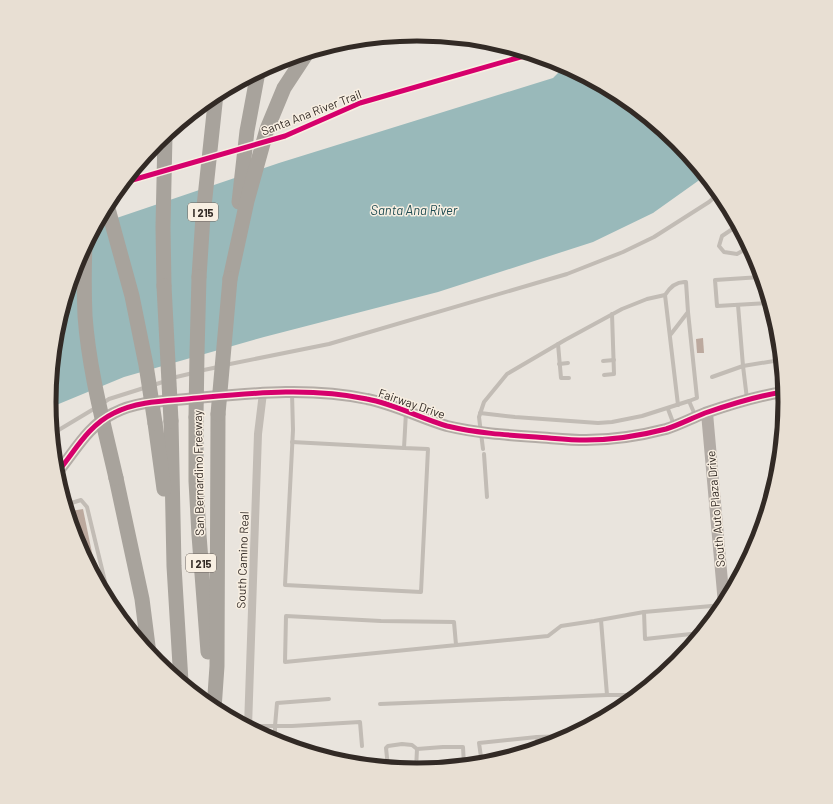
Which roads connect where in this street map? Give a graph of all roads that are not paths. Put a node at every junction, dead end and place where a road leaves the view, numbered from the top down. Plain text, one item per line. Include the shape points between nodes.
1 (303, 59) edge
2 (257, 78) edge
3 (215, 103) edge
4 (165, 144) edge
5 (714, 197) edge
6 (109, 213) edge
7 (733, 229) edge
8 (744, 250) edge
9 (85, 261) edge
10 (755, 277) edge
11 (230, 279) junction
12 (665, 295) junction
13 (763, 303) edge
14 (738, 305) junction
15 (688, 312) junction
16 (612, 314) junction
17 (670, 334) junction
18 (558, 344) junction
19 (614, 360) junction
20 (603, 361) dead end
21 (775, 361) edge
22 (568, 363) dead end
23 (559, 364) junction
24 (743, 366) junction
25 (604, 375) dead end
26 (712, 377) dead end
27 (570, 378) dead end
28 (292, 392) junction
29 (263, 393) junction
30 (778, 393) edge
31 (747, 399) junction
32 (689, 401) junction
33 (678, 405) junction
34 (668, 409) junction
35 (406, 412) junction
36 (480, 413) junction
37 (701, 415) junction
38 (674, 426) junction
39 (57, 431) edge
40 (482, 432) junction
41 (292, 442) junction
42 (404, 448) junction
43 (61, 467) edge
44 (487, 497) dead end
45 (71, 503) edge
46 (174, 566) junction
47 (106, 585) edge
48 (722, 595) edge
49 (715, 606) edge
50 (644, 612) junction
51 (601, 620) junction
52 (691, 634) dead end
53 (148, 643) edge
54 (456, 645) junction
55 (181, 675) edge
56 (607, 695) junction
57 (626, 695) edge
58 (212, 699) edge
59 (329, 699) dead end
60 (214, 700) edge
61 (380, 704) dead end
62 (248, 721) edge
63 (257, 726) edge
64 (275, 726) junction
65 (275, 735) edge
66 (554, 736) edge
67 (537, 737) junction
68 (537, 742) edge
69 (362, 746) dead end
70 (418, 749) junction
71 (480, 757) edge
72 (463, 760) edge
73 (387, 762) edge
74 (417, 763) edge

1 - 11 highway via 284,88 267,129
2 - 11 highway
3 - 58 highway, San Bernardino Freeway / I 215, bridge via 199,277 196,417 199,535
4 - 46 highway, I 215, bridge via 165,321 171,421
5 - 39 lane via 654,237 567,274 329,344 182,375 109,399
6 - 46 highway, bridge via 146,365
7 - 8 lane via 722,236 719,246 724,252 737,254
9 - 53 highway, bridge via 85,317 88,338 142,599
10 - 14 lane via 715,280 717,306
11 - 60 highway, bridge via 218,414 217,666
12 - 15 lane via 671,286 681,281 686,282
12 - 16 lane via 647,299
12 - 17 lane
13 - 14 lane
14 - 24 lane
15 - 17 lane
15 - 32 lane via 697,398
16 - 18 lane
16 - 19 lane
17 - 33 lane
18 - 23 lane
18 - 36 lane via 507,374 484,402
19 - 20 lane
19 - 25 lane via 614,374
21 - 24 lane
22 - 23 lane
23 - 27 lane via 560,378
24 - 26 lane
24 - 31 lane
28 - 29 street, Fairway Drive
28 - 35 street, Fairway Drive via 330,393 368,399
28 - 41 lane
29 - 43 street, Fairway Drive via 143,403 120,410 94,426
29 - 62 street, South Camino Real via 258,434
30 - 31 street, Fairway Drive
31 - 37 street, Fairway Drive
32 - 33 lane
32 - 37 lane
33 - 34 lane
34 - 36 lane via 598,423 515,418
34 - 38 lane
35 - 40 street, Fairway Drive via 445,425
35 - 42 lane
36 - 40 lane
37 - 38 street, Fairway Drive
37 - 48 street, South Auto Plaza Drive
38 - 40 street, Fairway Drive via 632,437 606,440
40 - 44 lane
41 - 42 lane
41 - 42 lane via 286,585 421,592 428,449
45 - 47 lane via 81,500 87,507
46 - 55 highway, I 215
49 - 50 lane
50 - 51 lane
50 - 52 lane via 645,639
51 - 54 lane via 561,626 548,636
51 - 56 lane
54 - 54 lane via 285,662 286,616 454,622
56 - 57 lane
56 - 61 lane
59 - 64 lane via 277,703
63 - 64 lane
64 - 65 lane
64 - 69 lane via 360,722
66 - 67 lane
67 - 68 lane
67 - 71 lane via 479,743
70 - 72 lane via 462,747
70 - 73 lane via 412,745 388,746
70 - 74 lane

